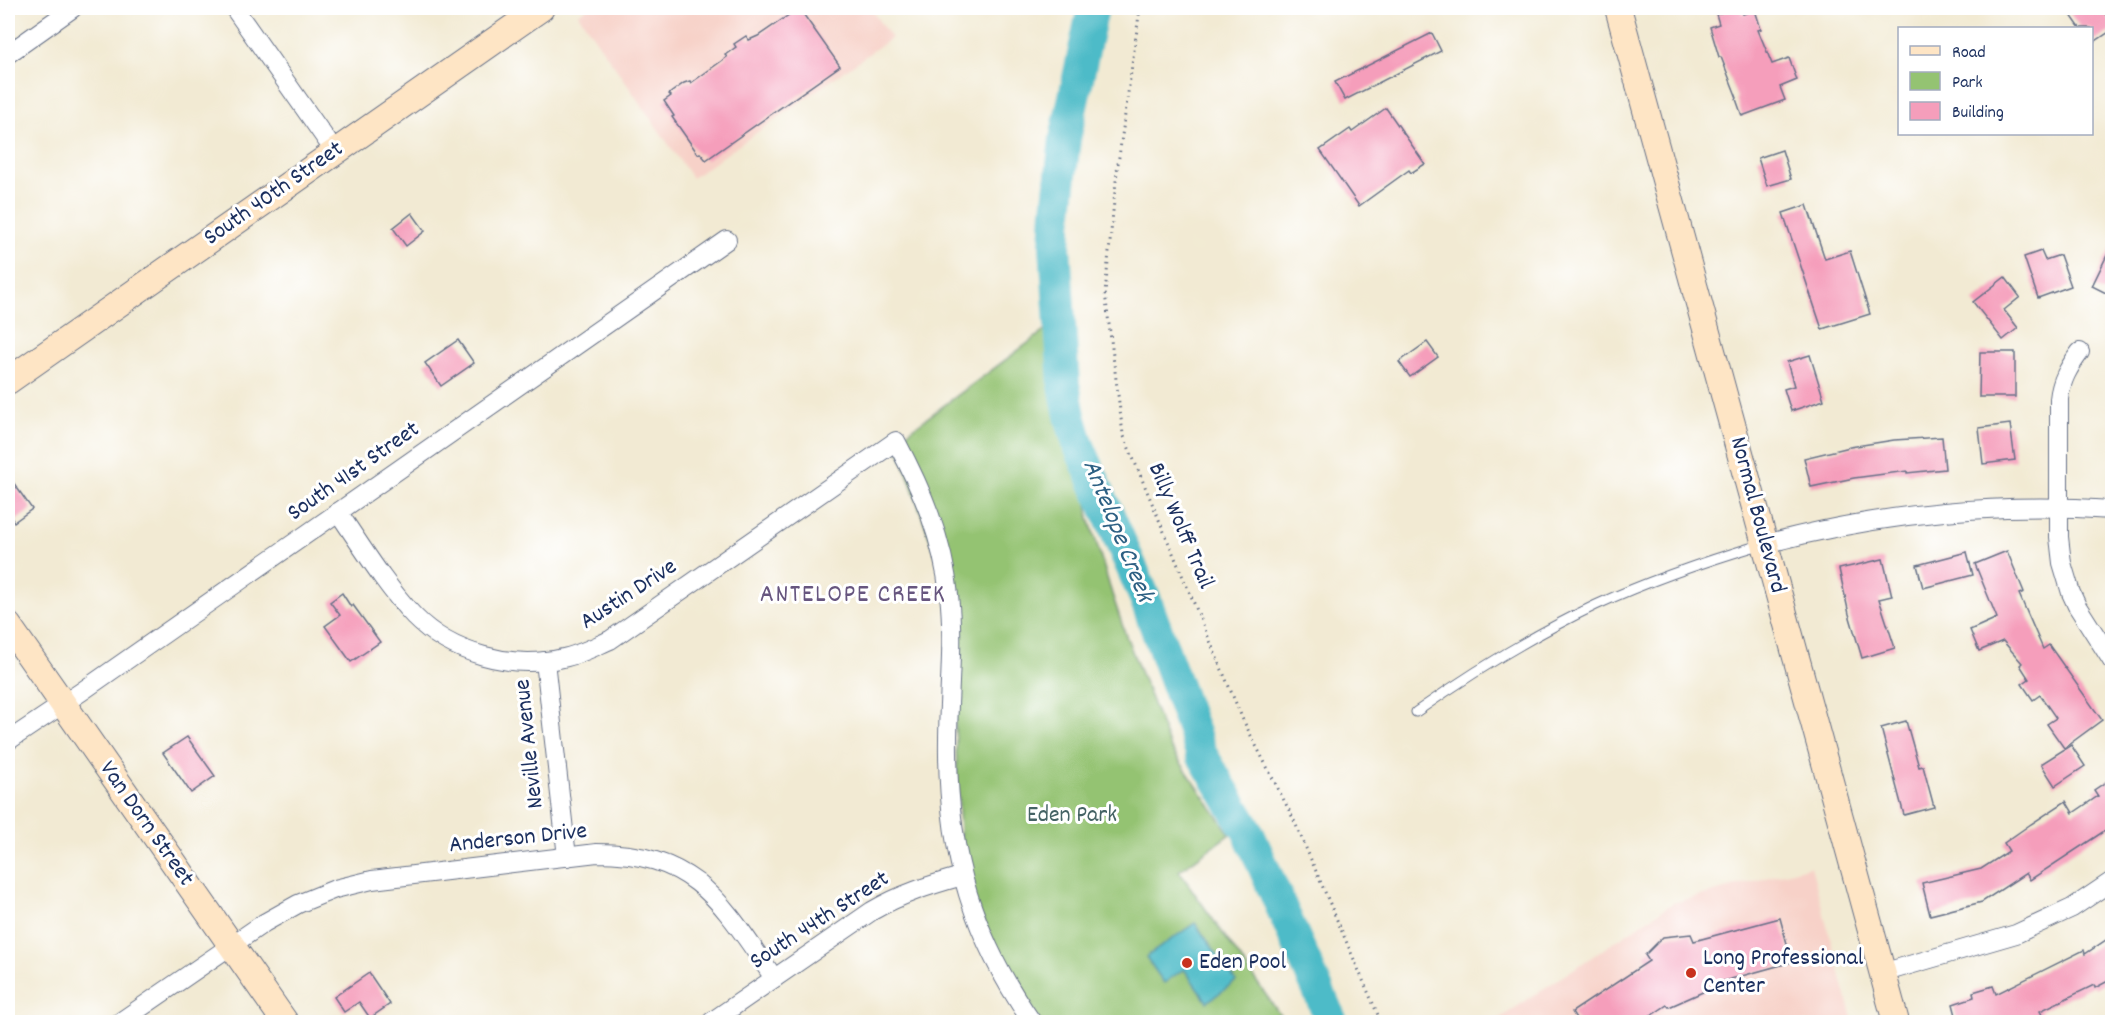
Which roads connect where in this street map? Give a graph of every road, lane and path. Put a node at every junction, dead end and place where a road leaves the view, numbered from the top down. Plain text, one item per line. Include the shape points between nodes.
1 (73, 8) edge
2 (234, 8) edge
3 (541, 8) edge
4 (1140, 8) edge
5 (1618, 8) edge
6 (8, 54) edge
7 (335, 152) junction
8 (727, 240) dead end
9 (2080, 352) dead end
10 (8, 381) edge
11 (2059, 507) junction
12 (2112, 510) edge
13 (338, 512) junction
14 (1765, 544) junction
15 (8, 625) edge
16 (545, 661) junction
17 (2112, 661) edge
18 (62, 703) junction
19 (1416, 712) dead end
20 (8, 741) edge
21 (567, 857) junction
22 (962, 876) junction
23 (2112, 881) edge
24 (232, 946) junction
25 (1882, 973) junction
26 (774, 978) junction
27 (120, 1023) edge
28 (285, 1023) edge
29 (711, 1023) edge
30 (1032, 1023) edge
31 (1381, 1023) edge
32 (1896, 1023) edge

1 - 6 street
2 - 7 street
3 - 7 main road, South 40th Street
4 - 31 path, Billy Wolff Trail via 1105,293 1123,434 1243,720 1293,818
5 - 14 main road, Normal Boulevard
7 - 10 main road, South 40th Street
8 - 13 street, South 41st Street
9 - 11 street via 2062,382 2059,399
11 - 12 street
11 - 14 street via 1971,509 1902,516
11 - 17 street via 2060,551 2071,593
13 - 16 street, Austin Drive via 397,597 438,635 490,658
13 - 18 street, South 41st Street
14 - 19 lane via 1709,560 1595,605 1498,658
14 - 25 main road, Normal Boulevard
15 - 18 main road, Van Dorn Street
16 - 21 street, Neville Avenue
16 - 22 street, Austin Drive via 584,652 610,640 896,441 930,513 949,594 948,754 951,809
18 - 20 street, South 41st Street
18 - 24 main road, Van Dorn Street
21 - 24 street, Anderson Drive via 372,880 334,889 298,904
21 - 26 street, Anderson Drive via 619,853 668,865 687,876 710,892 725,909
22 - 26 street, South 44th Street via 895,897
22 - 30 street via 988,950
23 - 25 street via 2072,908 2016,934
24 - 27 street, Anderson Drive
24 - 28 main road, Van Dorn Street
25 - 32 main road, Normal Boulevard
26 - 29 street, South 44th Street

